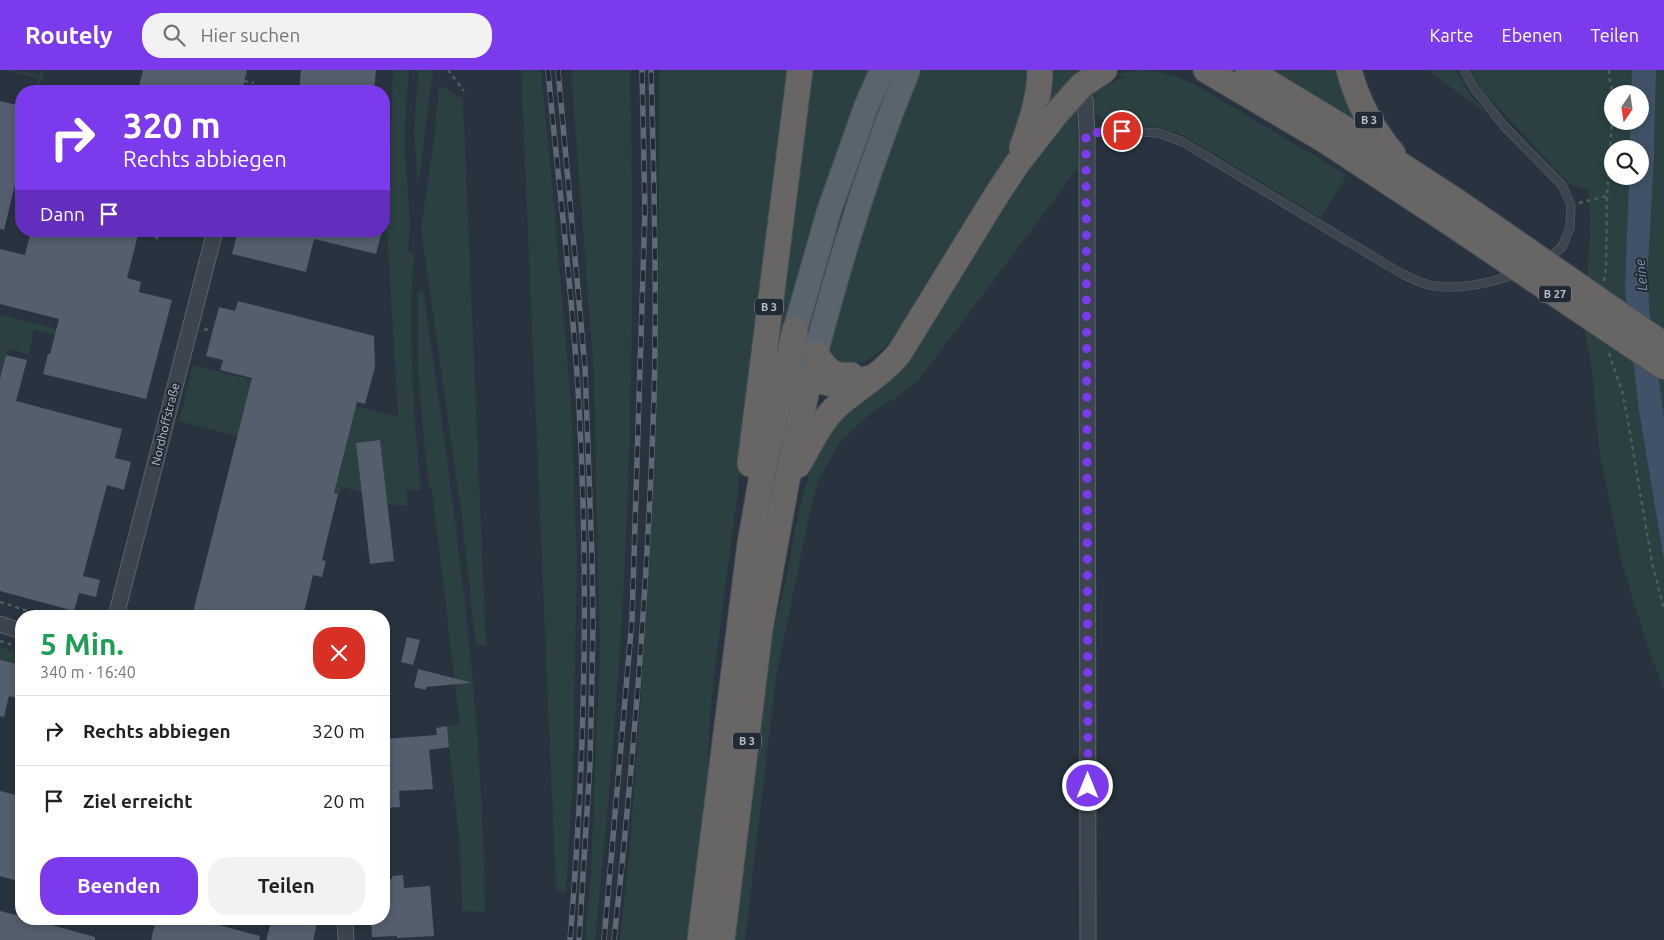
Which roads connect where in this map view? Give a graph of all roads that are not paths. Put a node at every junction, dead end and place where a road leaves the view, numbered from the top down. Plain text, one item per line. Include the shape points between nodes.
1 (800, 70) edge
2 (882, 70) edge
3 (908, 70) edge
4 (1040, 70) edge
5 (1105, 70) edge
6 (1206, 70) edge
7 (1248, 70) edge
8 (1349, 70) edge
9 (1464, 70) edge
10 (1085, 100) dead end
11 (1086, 133) junction
12 (1017, 164) junction
13 (1400, 164) junction
14 (1451, 211) junction
15 (212, 237) edge
16 (1539, 265) dead end
17 (1531, 268) dead end
18 (795, 330) junction
19 (912, 332) junction
20 (1664, 345) edge
21 (816, 353) junction
22 (1664, 367) edge
23 (810, 376) junction
24 (874, 377) junction
25 (786, 486) junction
26 (750, 544) junction
27 (118, 610) edge
28 (0, 624) edge
29 (15, 629) edge
30 (345, 925) edge
31 (346, 940) edge
32 (700, 940) edge
33 (722, 940) edge
34 (1088, 940) edge

1 - 26 highway, B 3 via 750,455
2 - 18 main road, B 3 via 829,211
3 - 21 main road, B 3 via 861,196
4 - 12 highway via 1035,106
5 - 12 highway, bridge via 1082,85
6 - 14 highway, B 27
7 - 13 highway, B 27
8 - 13 highway, B 3 via 1364,113
9 - 16 lane via 1504,126 1562,186 1570,205 1570,228 1562,247
10 - 11 street
11 - 17 lane via 1158,133 1183,142 1420,283 1442,287 1480,284
11 - 34 street
12 - 19 highway
13 - 14 highway, B 27
14 - 20 highway, B 27, bridge
14 - 22 highway, B 27, bridge
15 - 27 street, Nordhoffstraße
18 - 23 main road via 798,359
18 - 26 highway, B 3
19 - 21 highway via 878,362 850,375 832,373
19 - 24 highway via 896,357
21 - 23 main road, B 3
23 - 24 highway via 836,385
23 - 25 highway, B 3
24 - 25 highway via 837,406 826,419
25 - 33 highway, B 3 via 760,629
26 - 32 highway, B 3
28 - 29 street
30 - 31 street

